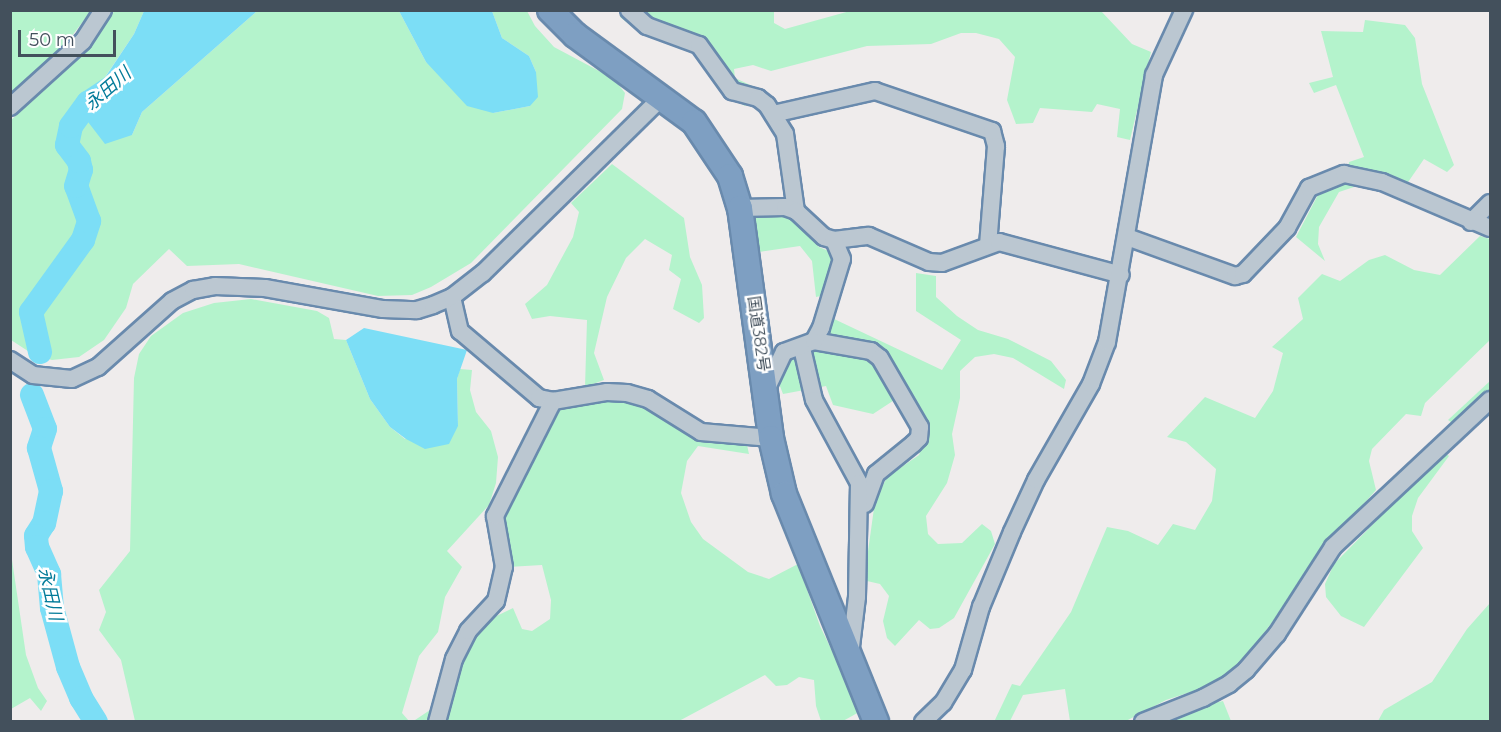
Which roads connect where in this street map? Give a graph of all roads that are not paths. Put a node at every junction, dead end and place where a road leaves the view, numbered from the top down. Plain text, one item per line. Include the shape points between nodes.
1 (103, 10) edge
2 (550, 10) edge
3 (628, 10) edge
4 (1184, 10) edge
5 (663, 96) junction
6 (10, 107) edge
7 (773, 114) junction
8 (1491, 203) edge
9 (740, 208) junction
10 (796, 211) junction
11 (1471, 222) junction
12 (1491, 228) edge
13 (1127, 237) junction
14 (834, 240) junction
15 (988, 245) junction
16 (1121, 275) junction
17 (452, 297) junction
18 (808, 345) junction
19 (10, 360) edge
20 (766, 390) junction
21 (553, 400) junction
22 (1491, 400) edge
23 (771, 438) junction
24 (859, 531) junction
25 (850, 656) junction
26 (437, 722) edge
27 (876, 722) edge
28 (923, 722) edge
29 (1143, 722) edge

1 - 6 street via 83,41
2 - 5 highway, 国道382号 via 575,36
3 - 7 street via 647,26 699,45 732,91 758,98
4 - 13 street via 1154,75
5 - 9 highway, 国道382号 via 709,139 730,176
5 - 17 street via 559,200
7 - 10 street via 785,134
7 - 15 street via 875,91 992,130 996,146
8 - 11 street
9 - 10 street via 769,205
9 - 20 highway, 国道382号
10 - 14 street via 814,230
11 - 12 street
11 - 13 street via 1382,182 1344,174 1309,188 1287,228 1243,274 1235,276
13 - 16 street
14 - 15 street via 869,236 915,258 942,263
14 - 18 street via 842,259
15 - 16 street via 999,242
16 - 28 street via 1107,342 1091,384 1036,480 1012,532 981,607 963,670 943,703
17 - 19 street via 417,310 401,310 265,288 206,287 172,301 98,367 72,379 33,375
17 - 21 street via 460,331 470,342 539,398
18 - 20 street via 784,352
18 - 24 street via 814,400 859,483
18 - 24 street via 871,351 880,358 920,427 919,438 876,474 869,485
20 - 23 highway, 国道382号
21 - 23 street via 627,393 648,399 701,432
21 - 26 street via 495,516 504,567 496,601 468,631 454,659
22 - 29 street via 1333,547 1277,634 1246,670 1203,698
23 - 25 highway, 国道382号 via 784,494
24 - 25 street
25 - 27 highway, 国道382号

